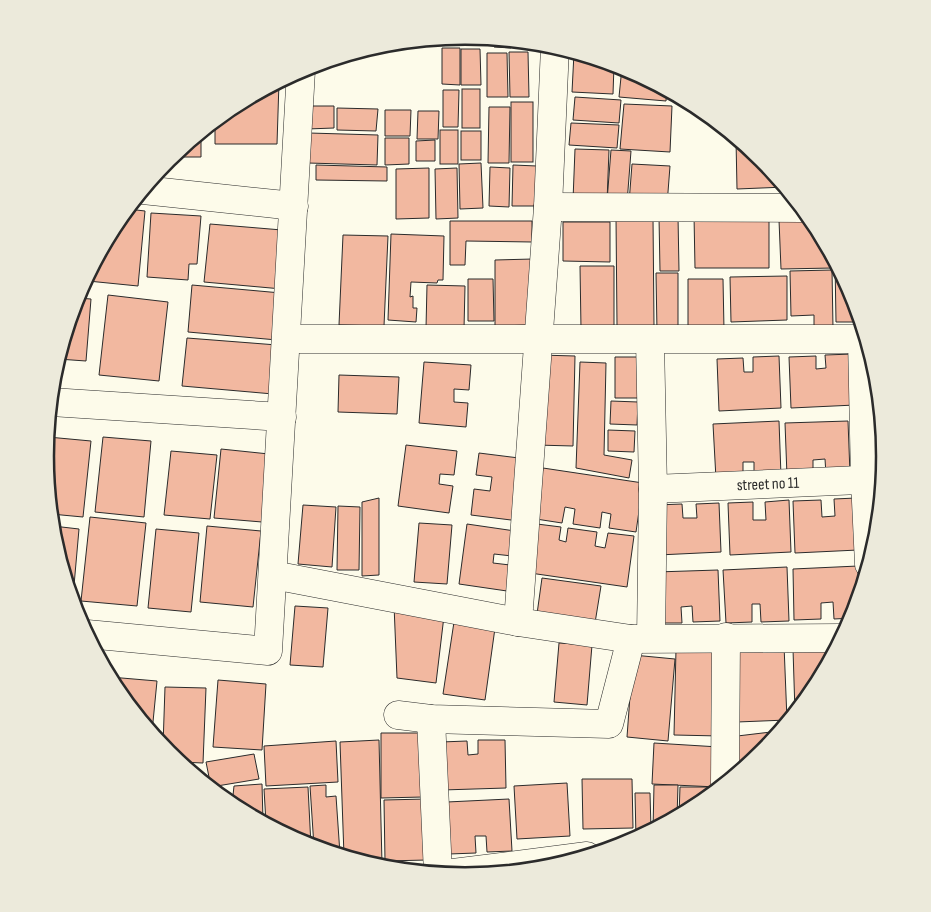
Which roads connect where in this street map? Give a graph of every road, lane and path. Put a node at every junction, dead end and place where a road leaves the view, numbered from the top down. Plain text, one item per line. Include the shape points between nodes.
1 (555, 55) edge
2 (301, 79) edge
3 (151, 191) edge
4 (294, 206) junction
5 (548, 207) junction
6 (793, 208) edge
7 (286, 339) junction
8 (539, 339) junction
9 (859, 339) edge
10 (650, 340) junction
11 (866, 364) edge
12 (58, 402) edge
13 (282, 417) junction
14 (874, 480) edge
15 (653, 489) junction
16 (872, 518) edge
17 (272, 575) junction
18 (518, 622) junction
19 (96, 635) edge
20 (726, 637) junction
21 (641, 638) junction
22 (834, 638) edge
23 (398, 715) dead end
24 (430, 719) junction
25 (725, 774) edge
26 (438, 866) edge

1 - 5 street
2 - 4 street
3 - 4 street
4 - 7 street
5 - 6 street
5 - 8 street
7 - 8 street
7 - 13 street
8 - 10 street
8 - 18 street
9 - 10 street
10 - 15 street
11 - 14 street
12 - 13 street
13 - 17 street
14 - 15 street, street no 11
14 - 16 street
15 - 21 street
17 - 18 street
17 - 19 street via 268,651
18 - 21 street
20 - 21 street
20 - 22 street
20 - 25 street
21 - 24 street via 609,724
23 - 24 street
24 - 26 street

